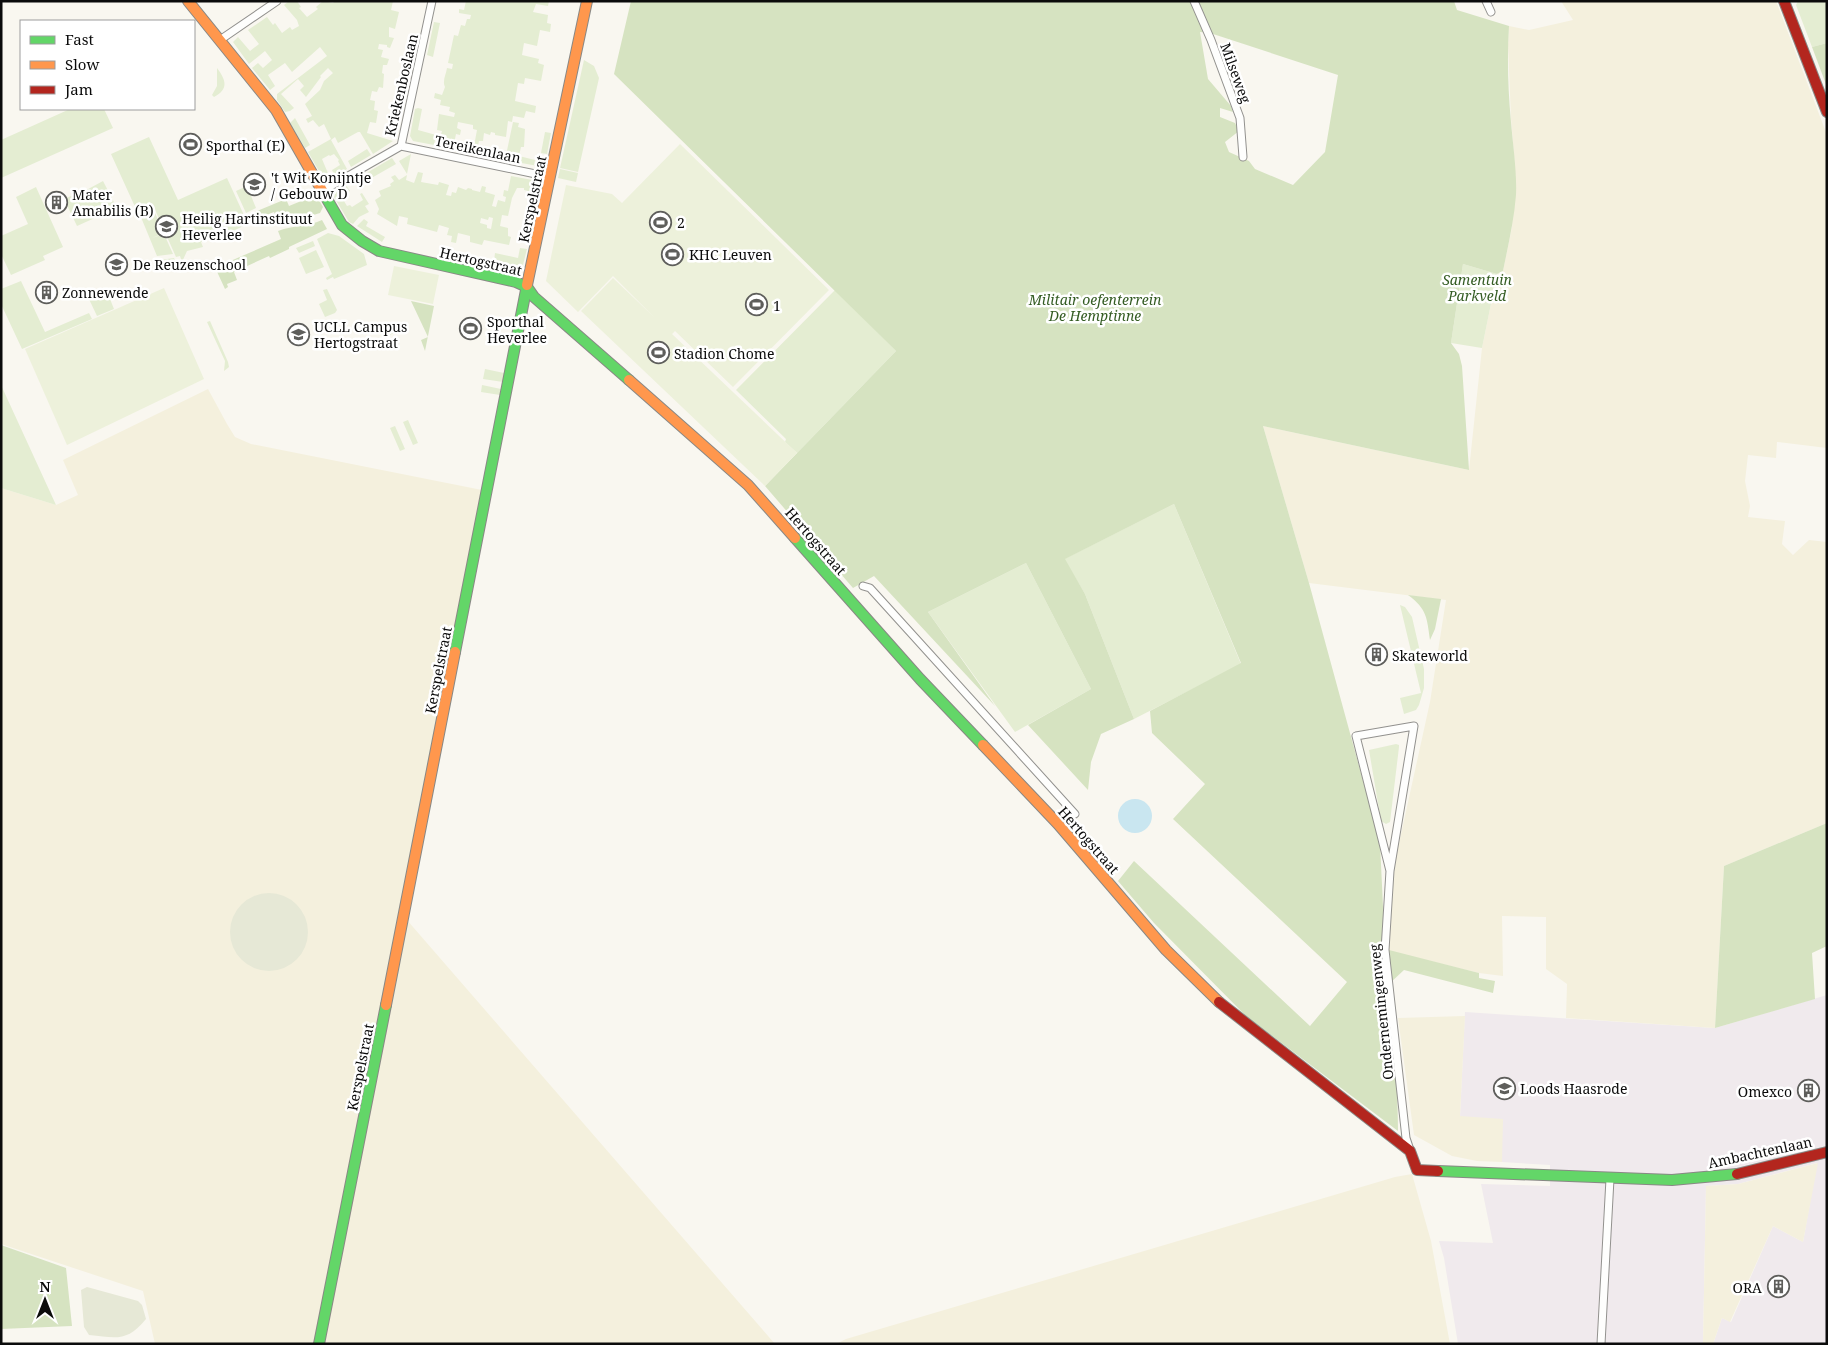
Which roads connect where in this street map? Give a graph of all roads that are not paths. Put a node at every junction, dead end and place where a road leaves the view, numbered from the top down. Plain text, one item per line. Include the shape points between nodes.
1 (188, 1) edge
2 (276, 1) edge
3 (432, 1) edge
4 (587, 1) edge
5 (1486, 1) edge
6 (1784, 1) edge
7 (1192, 2) edge
8 (1490, 12) dead end
9 (220, 40) junction
10 (1827, 112) edge
11 (401, 146) junction
12 (1243, 157) dead end
13 (550, 177) junction
14 (322, 191) junction
15 (528, 286) junction
16 (863, 586) dead end
17 (1075, 814) dead end
18 (1390, 871) junction
19 (1410, 1150) junction
20 (1827, 1152) edge
21 (1610, 1179) junction
22 (319, 1344) edge
23 (1601, 1344) edge

1 - 9 street, Hertogstraat
2 - 9 street
3 - 11 street, Kriekenboslaan
4 - 13 street, Kerspelstraat
5 - 8 street
6 - 10 street
7 - 12 street, Milseweg via 1211,40 1240,118
9 - 14 street, Hertogstraat via 276,110
11 - 13 street, Tereikenlaan
11 - 14 street, Kriekenboslaan
13 - 15 street, Kerspelstraat
14 - 15 street, Hertogstraat via 342,225 381,252
15 - 19 street, Hertogstraat via 534,297 748,485 920,679 1058,824 1166,950 1223,1006
15 - 22 street, Kerspelstraat
16 - 17 street via 870,588
18 - 18 street, Ondernemingenweg via 1407,765 1414,726 1356,736
18 - 19 street, Ondernemingenweg via 1386,950 1406,1138
19 - 21 street, Ambachtenlaan via 1417,1170
20 - 21 street, Ambachtenlaan via 1726,1176 1672,1180
21 - 23 street

